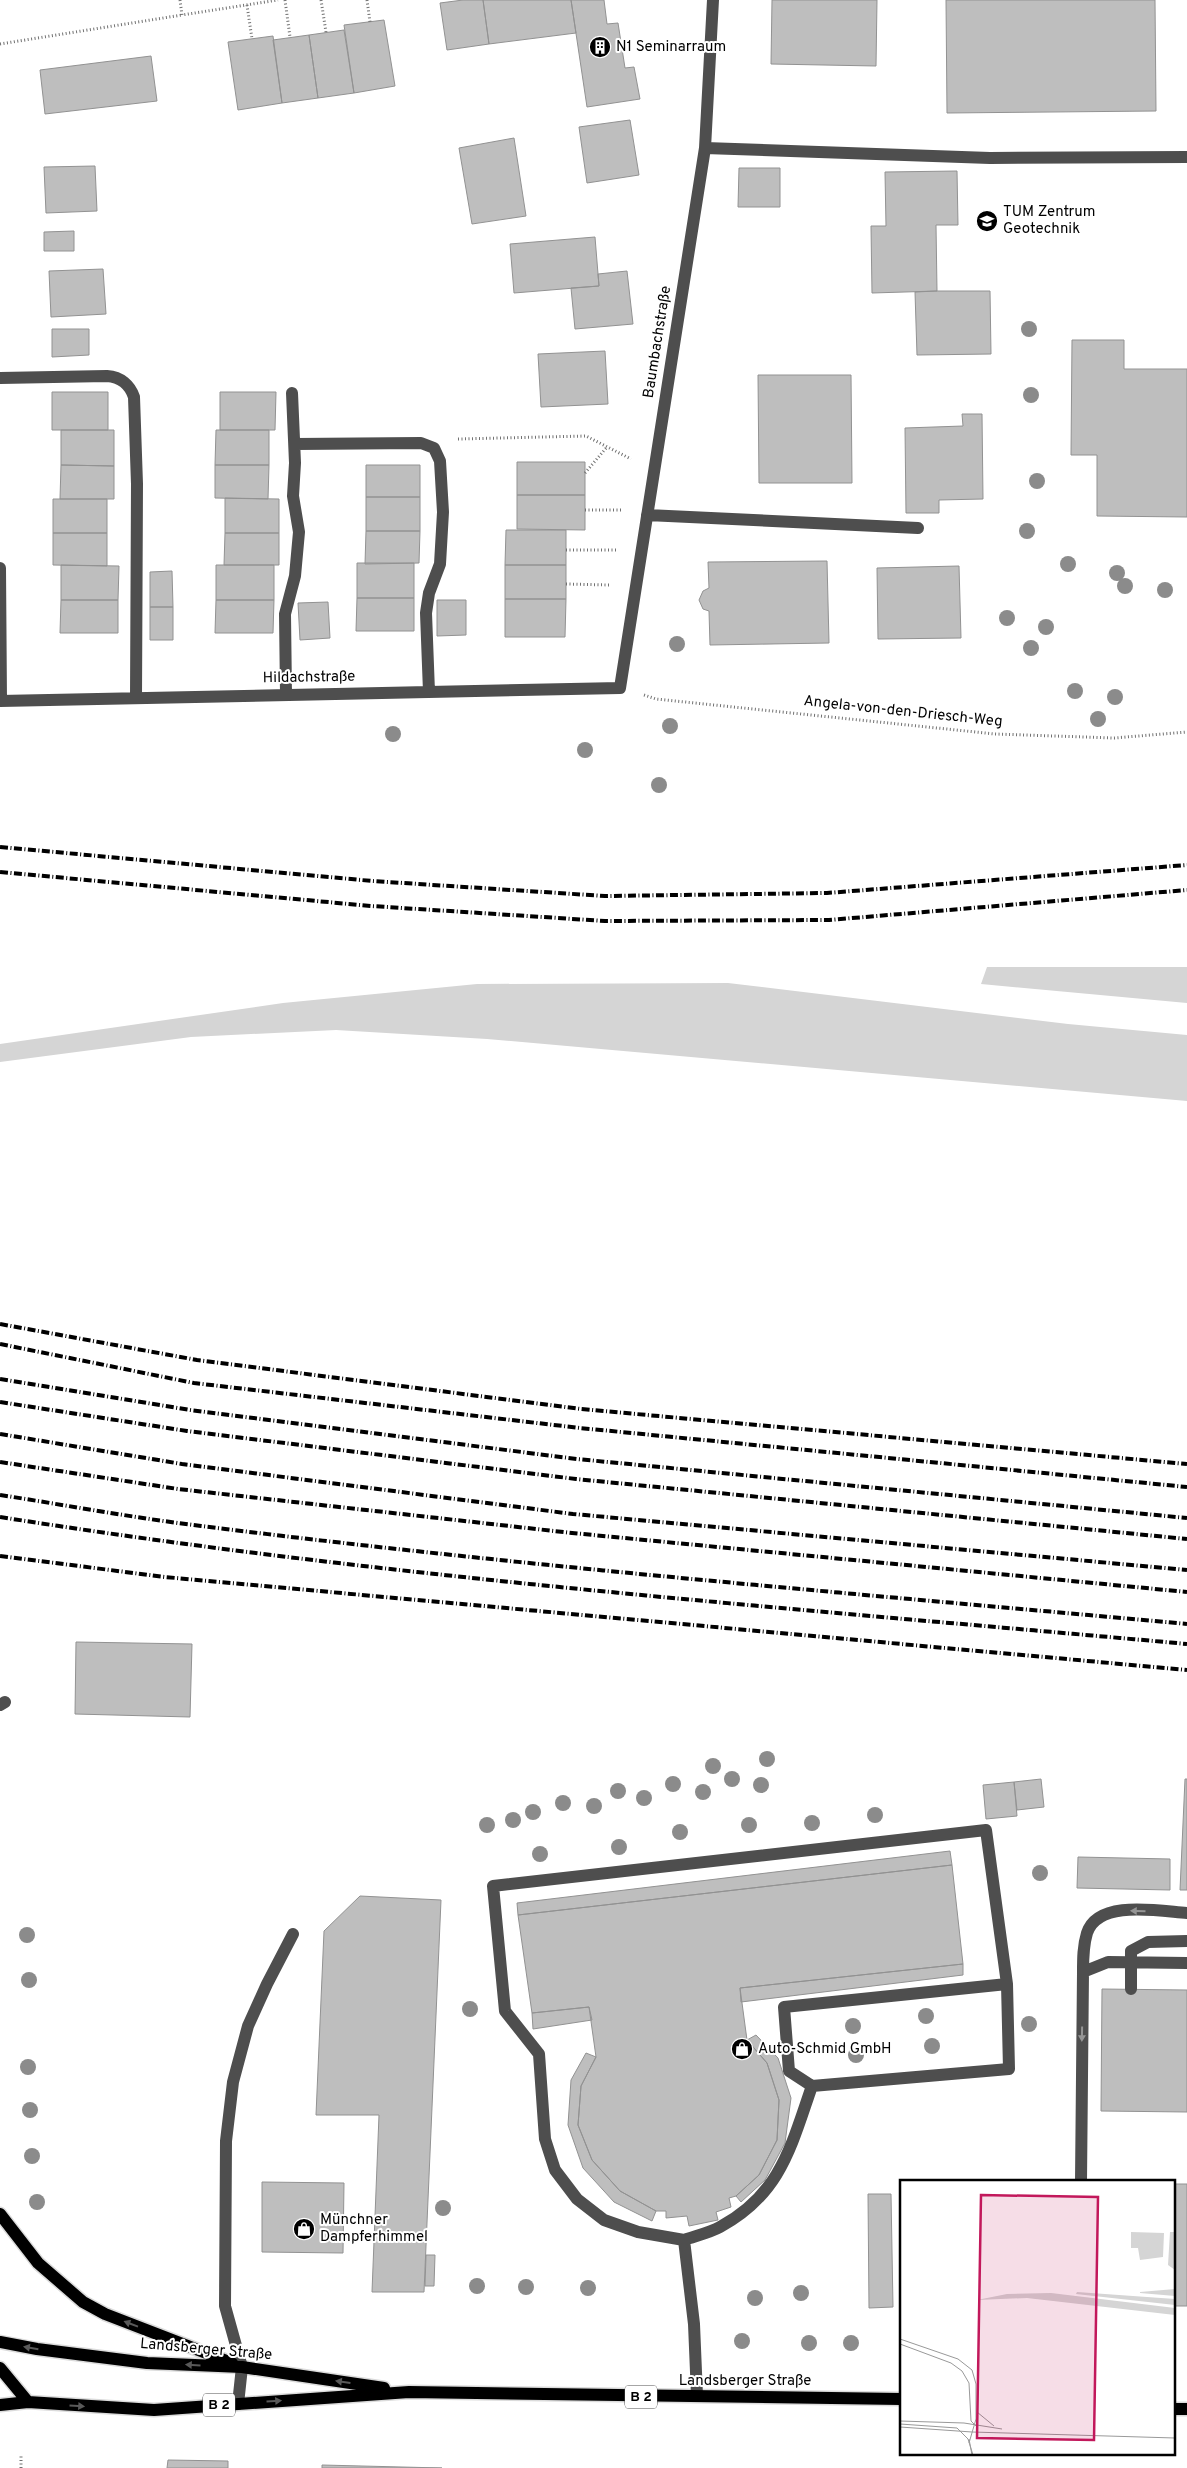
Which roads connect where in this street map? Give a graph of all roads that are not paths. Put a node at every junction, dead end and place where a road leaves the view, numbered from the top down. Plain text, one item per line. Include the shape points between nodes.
1 (713, 0) edge
2 (705, 148) junction
3 (1187, 157) edge
4 (0, 378) edge
5 (292, 393) dead end
6 (294, 444) junction
7 (647, 515) junction
8 (918, 528) dead end
9 (0, 568) edge
10 (620, 688) joint
11 (430, 692) junction
12 (286, 695) junction
13 (136, 698) junction
14 (0, 701) edge
15 (1187, 1913) edge
16 (293, 1934) dead end
17 (1187, 1941) edge
18 (1187, 1964) edge
19 (1083, 1972) junction
20 (1006, 1984) junction
21 (1131, 1989) dead end
22 (812, 2086) junction
23 (1081, 2180) edge
24 (0, 2214) edge
25 (684, 2240) junction
26 (0, 2342) edge
27 (242, 2367) junction
28 (0, 2368) edge
29 (409, 2392) junction
30 (697, 2396) junction
31 (900, 2399) edge
32 (28, 2402) junction
33 (238, 2404) junction
34 (0, 2405) edge
35 (1174, 2409) edge
36 (1187, 2409) edge

1 - 2 street, Baumbachstraße
2 - 3 street via 990,158
2 - 7 street, Baumbachstraße
4 - 13 street via 107,376 131,388 137,484
5 - 6 street
6 - 11 street via 421,443 434,448 440,461 443,512 440,564 429,593 426,613
6 - 12 street via 293,496 299,532 295,576 285,614
7 - 8 street
7 - 10 street, Baumbachstraße
9 - 14 street
10 - 11 street, Hildachstraße
11 - 12 street, Hildachstraße
12 - 13 street, Hildachstraße
13 - 14 street, Hildachstraße
15 -> 19 street via 1130,1910 1098,1916 1088,1931
16 - 27 street via 248,2026 233,2082 226,2140 225,2306
17 - 21 street via 1148,1942 1131,1951
18 - 19 street via 1108,1962
19 -> 23 street
20 - 22 street via 1009,2069
20 - 22 street via 784,2006 789,2071
20 - 25 street via 986,1830 493,1886 505,2011 539,2054 545,2139 555,2170 577,2199 604,2220 638,2232
22 - 25 street via 788,2154 772,2185 748,2210 719,2228
27 -> 24 main road, B 2 via 83,2302 38,2263
25 - 30 street via 694,2324
27 -> 26 main road, Landsberger Straße via 147,2363
29 -> 27 main road, Landsberger Straße / B 2
27 - 33 street
28 - 32 main road
29 - 30 main road, Landsberger Straße / B 2
33 -> 29 main road, Landsberger Straße / B 2
30 - 31 main road, Landsberger Straße / B 2
32 -> 33 main road, Landsberger Straße / B 2 via 154,2410
32 - 34 main road, Landsberger Straße
35 - 36 main road

